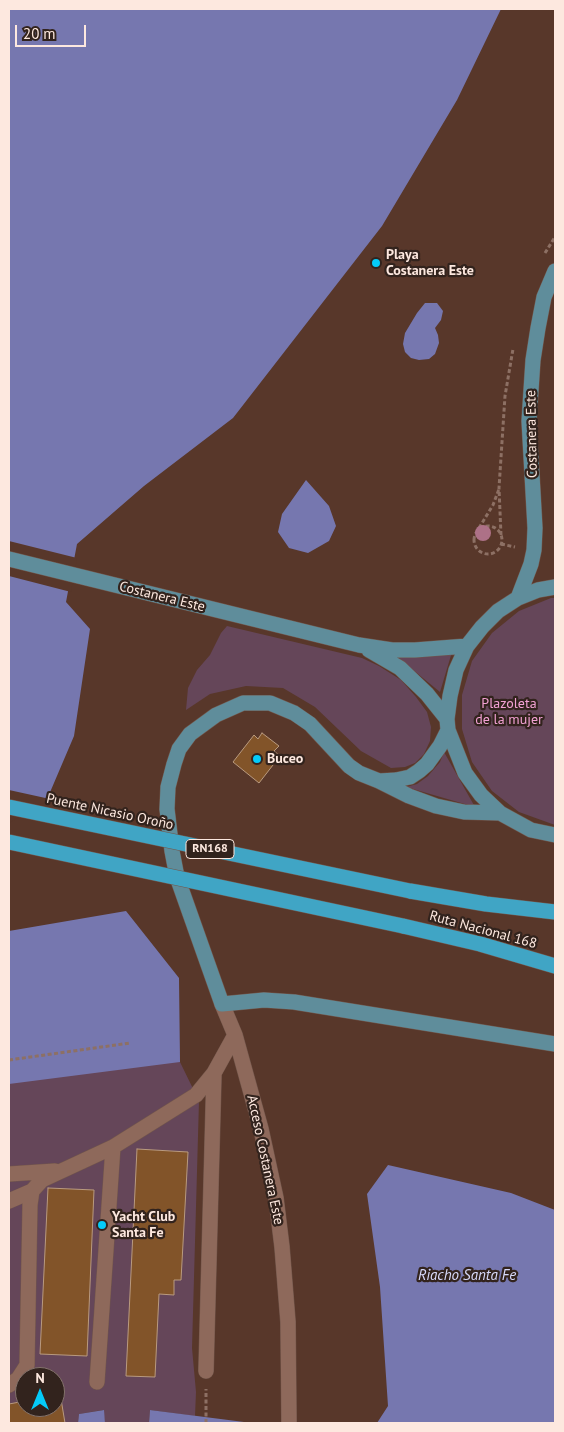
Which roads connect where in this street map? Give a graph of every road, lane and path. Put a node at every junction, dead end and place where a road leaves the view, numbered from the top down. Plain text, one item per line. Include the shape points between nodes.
1 (555, 271) edge
2 (499, 488) dead end
3 (477, 531) junction
4 (9, 559) edge
5 (555, 587) edge
6 (518, 598) junction
7 (359, 645) junction
8 (467, 646) junction
9 (447, 725) junction
10 (379, 781) junction
11 (9, 807) edge
12 (500, 812) junction
13 (555, 835) edge
14 (9, 842) edge
15 (410, 891) joint
16 (555, 912) edge
17 (555, 966) edge
18 (222, 1004) junction
19 (235, 1036) junction
20 (130, 1043) dead end
21 (555, 1044) edge
22 (9, 1060) edge
23 (214, 1073) junction
24 (113, 1147) junction
25 (62, 1170) junction
26 (9, 1174) edge
27 (32, 1191) junction
28 (9, 1201) edge
29 (206, 1371) joint
30 (97, 1382) dead end
31 (9, 1385) edge
32 (206, 1423) edge
33 (288, 1423) edge

1 - 6 main road, Costanera Este via 544,297 533,360 529,421 534,550
2 - 3 path
3 - 3 path via 474,544 479,551 488,554 499,548 502,539 494,528 485,526
4 - 7 main road, Costanera Este
5 - 6 main road
6 - 8 main road via 498,611
7 - 8 main road, Costanera Este via 392,650
7 - 9 main road, Costanera Este via 400,668 427,694
8 - 9 main road via 456,670
9 - 10 main road via 440,746 419,771 410,777
9 - 12 main road via 465,774 480,795
10 - 12 main road via 436,806 464,812
10 - 18 main road via 359,774 349,766 310,724 270,703 243,703 216,715 190,734 179,749 168,787 172,851 177,877
11 - 15 highway, Puente Nicasio Oroño / RN168, bridge
12 - 13 main road via 531,830
14 - 17 highway, Ruta Nacional 168, bridge via 403,926
15 - 16 highway, Ruta Nacional 168 / RN168
18 - 19 street, Acceso Costanera Este
18 - 21 main road via 264,1000 294,1002
19 - 23 street
19 - 33 street, Acceso Costanera Este via 262,1129 276,1198 288,1322
20 - 22 path
23 - 24 street via 196,1095
23 - 29 street
24 - 25 street
24 - 30 street
25 - 26 street
25 - 27 street via 42,1180
27 - 28 street
27 - 31 street via 27,1365 18,1379
29 - 32 path

